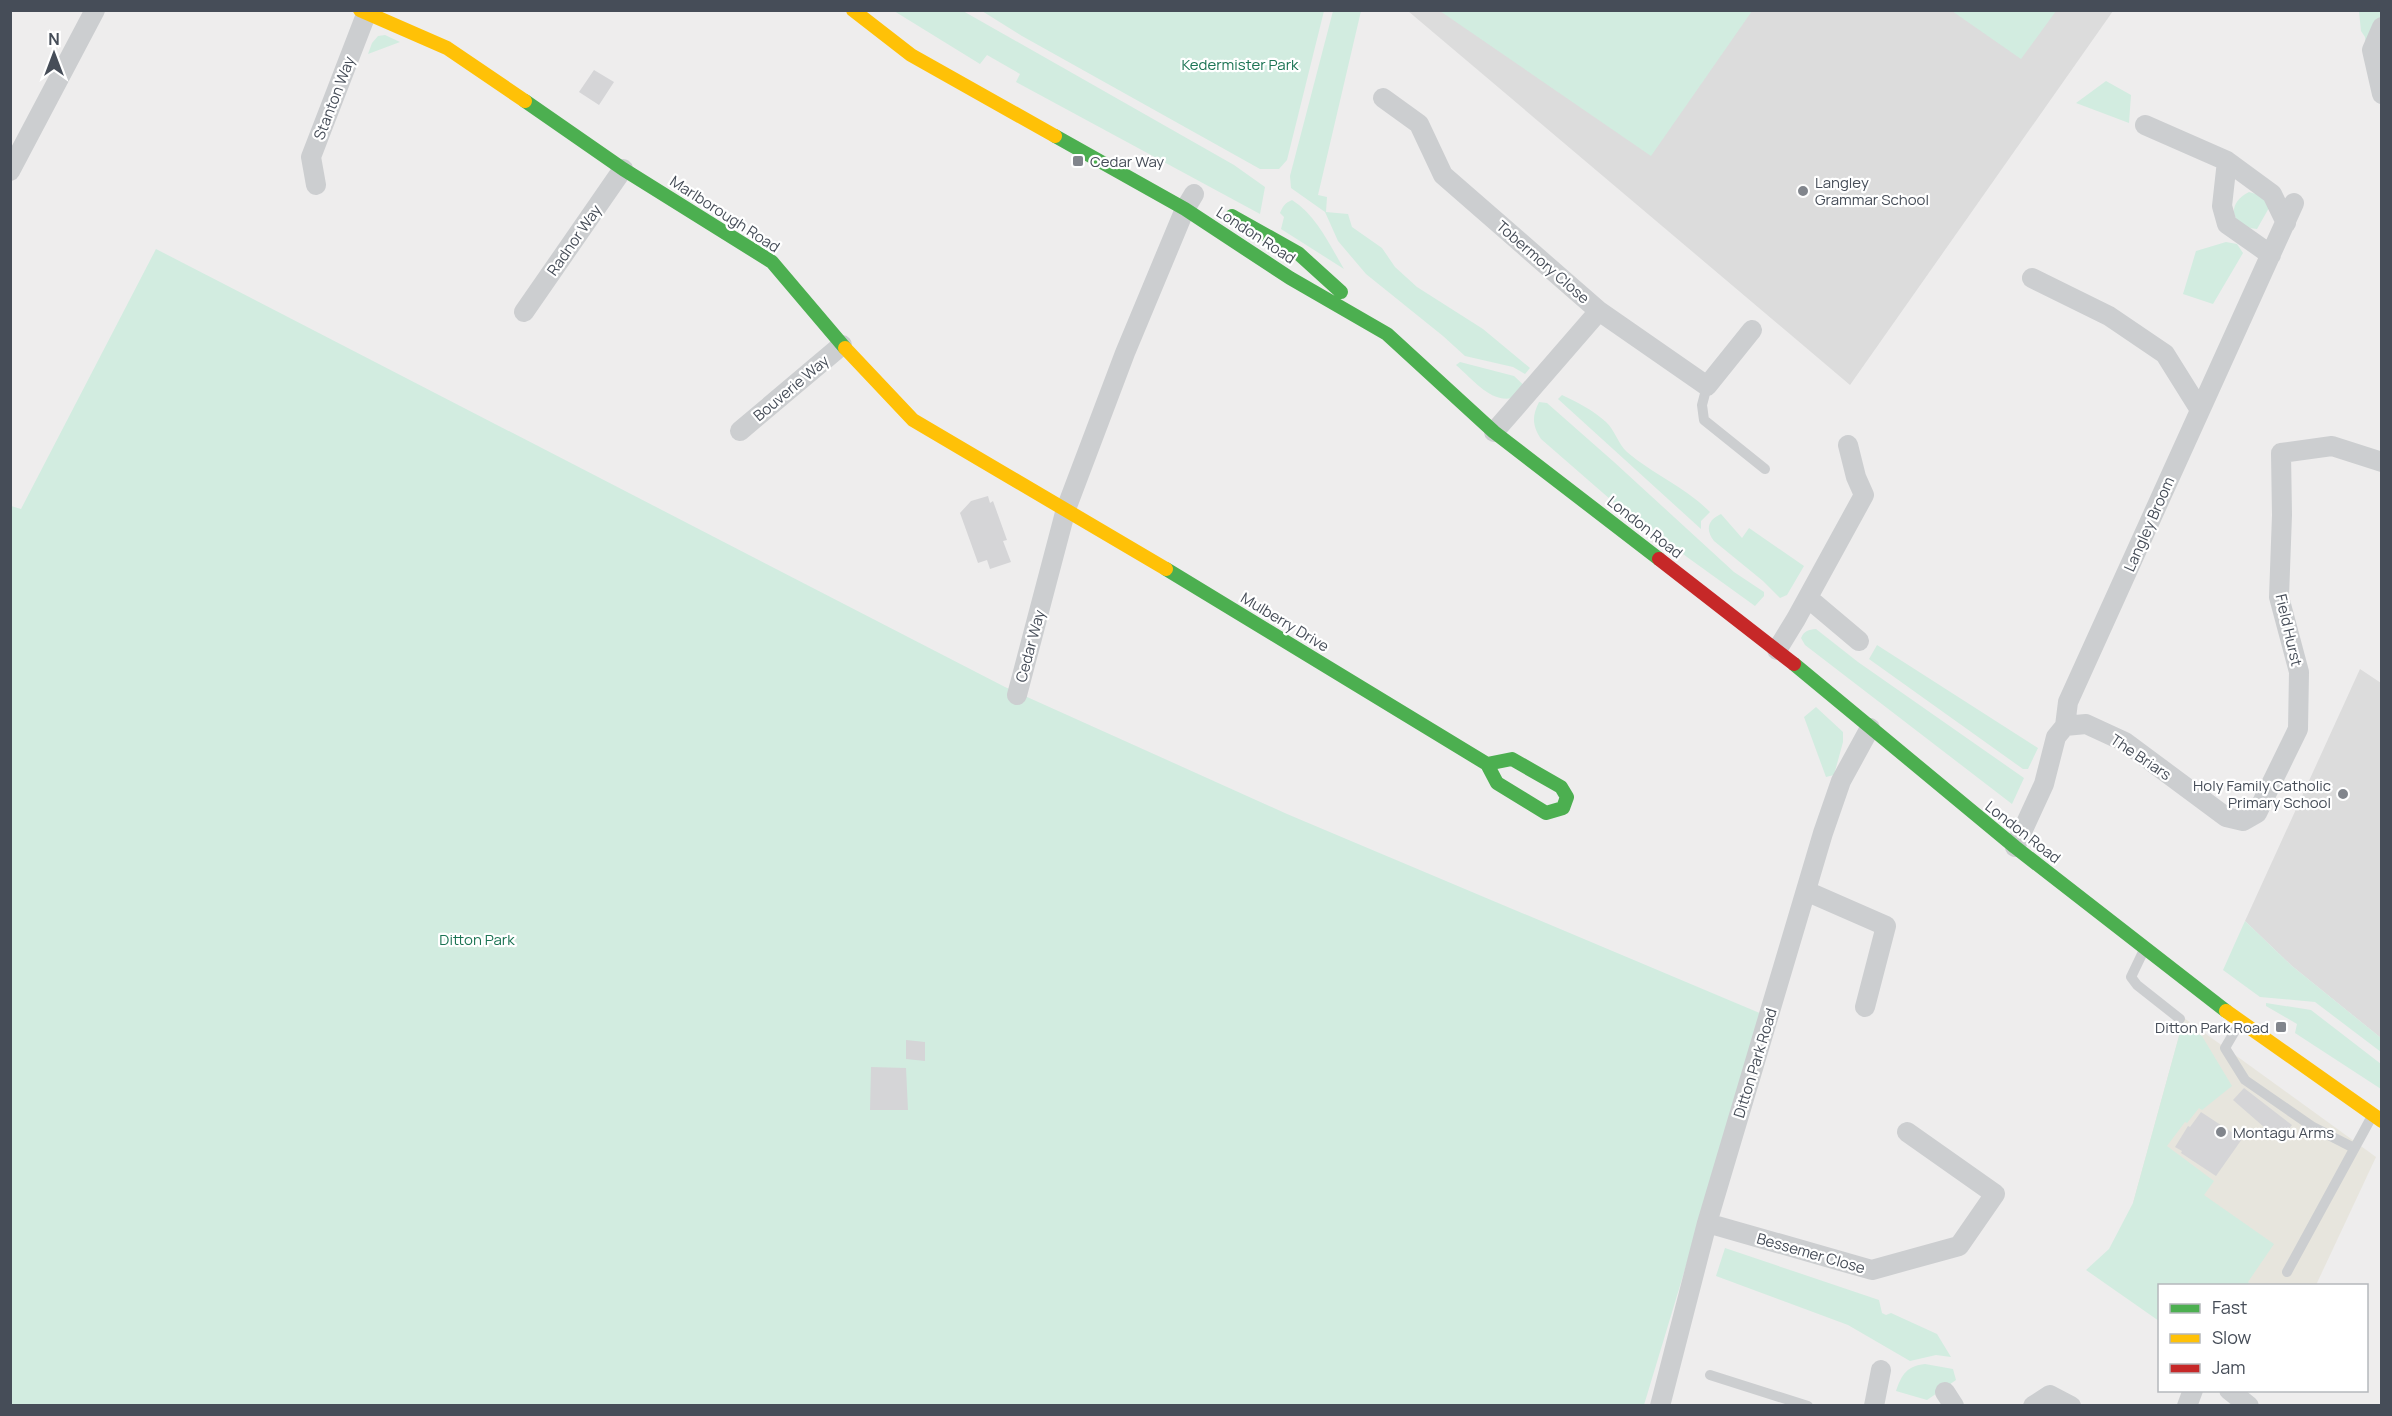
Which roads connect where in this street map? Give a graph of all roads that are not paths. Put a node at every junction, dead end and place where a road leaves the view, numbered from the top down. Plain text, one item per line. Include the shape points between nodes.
1 (95, 10) edge
2 (853, 10) edge
3 (363, 11) edge
4 (2382, 27) edge
5 (2382, 94) edge
6 (1383, 98) dead end
7 (2145, 125) dead end
8 (1070, 144) junction
9 (1104, 148) dead end
10 (2227, 161) junction
11 (623, 169) junction
12 (10, 171) edge
13 (316, 185) dead end
14 (1191, 197) junction
15 (2294, 203) dead end
16 (1225, 212) dead end
17 (2286, 223) junction
18 (2271, 255) junction
19 (2032, 278) dead end
20 (1599, 311) junction
21 (524, 312) dead end
22 (1752, 330) dead end
23 (1387, 334) junction
24 (842, 345) junction
25 (1707, 386) junction
26 (2200, 410) junction
27 (740, 431) dead end
28 (1494, 432) junction
29 (1848, 445) dead end
30 (2382, 462) edge
31 (1765, 469) dead end
32 (1066, 509) junction
33 (1808, 598) junction
34 (1859, 641) dead end
35 (1777, 650) junction
36 (1017, 695) dead end
37 (2065, 726) junction
38 (1870, 728) junction
39 (1487, 764) junction
40 (2243, 821) joint
41 (2015, 847) junction
42 (1806, 891) junction
43 (2145, 948) junction
44 (1865, 1007) dead end
45 (2180, 1019) dead end
46 (2240, 1021) junction
47 (2377, 1118) edge
48 (1907, 1132) dead end
49 (2354, 1148) junction
50 (1707, 1223) junction
51 (2287, 1272) dead end
52 (1881, 1370) dead end
53 (1710, 1376) dead end
54 (2232, 1392) edge
55 (1660, 1406) edge
56 (1808, 1406) edge
57 (1874, 1406) edge
58 (2033, 1406) edge
59 (2071, 1406) edge
60 (2249, 1406) edge

1 - 12 street
2 - 8 main road, London Road via 911,55
3 - 11 main road, Marlborough Road via 447,48
3 - 13 street, Stanton Way via 311,157
4 - 5 street via 2372,50
6 - 20 street, Tobermory Close via 1419,124 1443,175
7 - 10 street
8 - 9 main road
8 - 14 main road, London Road
10 - 17 street via 2272,194
10 - 18 street via 2222,206 2227,224
11 - 21 street, Radnor Way
11 - 24 main road, Marlborough Road via 772,262
14 - 23 main road, London Road via 1290,278
14 - 32 street, Cedar Way via 1121,362
15 - 17 street, Langley Broom
16 - 23 main road via 1298,254
17 - 18 street, Langley Broom
18 - 26 street, Langley Broom
19 - 26 street via 2109,316 2165,354
20 - 25 street
20 - 28 street, Tobermory Close
22 - 25 street
23 - 28 main road, London Road
24 - 27 street, Bouverie Way
24 - 32 main road, Marlborough Road via 914,420
25 - 31 lane via 1702,405 1704,420
26 - 37 street, Langley Broom via 2068,702
28 - 35 main road, London Road
29 - 33 street via 1864,495
30 - 40 street, Field Hurst via 2332,446 2281,453 2279,597 2299,672 2298,729 2257,813
32 - 36 street, Cedar Way
32 - 39 main road, Mulberry Drive
33 - 34 street
33 - 35 street
35 - 38 main road, London Road
37 - 40 street, The Briars via 2086,724 2125,742 2226,817
37 - 41 street, Langley Broom via 2056,737 2043,784
38 - 41 main road, London Road
38 - 42 street, Ditton Park Road via 1841,781
39 - 39 main road, Mulberry Drive via 1512,759 1561,786 1567,797 1563,808 1546,813 1497,783
41 - 43 main road, London Road
42 - 44 street via 1886,926
42 - 50 street, Ditton Park Road
43 - 45 lane via 2131,977
43 - 46 main road, London Road
46 - 47 main road, London Road
46 - 49 lane via 2225,1048 2245,1080 2313,1128
47 - 49 lane
48 - 50 street, Bessemer Close via 1995,1194 1959,1246 1872,1270
49 - 51 lane
50 - 55 street, Ditton Park Road
52 - 57 street
53 - 56 lane
54 - 60 street
58 - 59 street via 2050,1395

